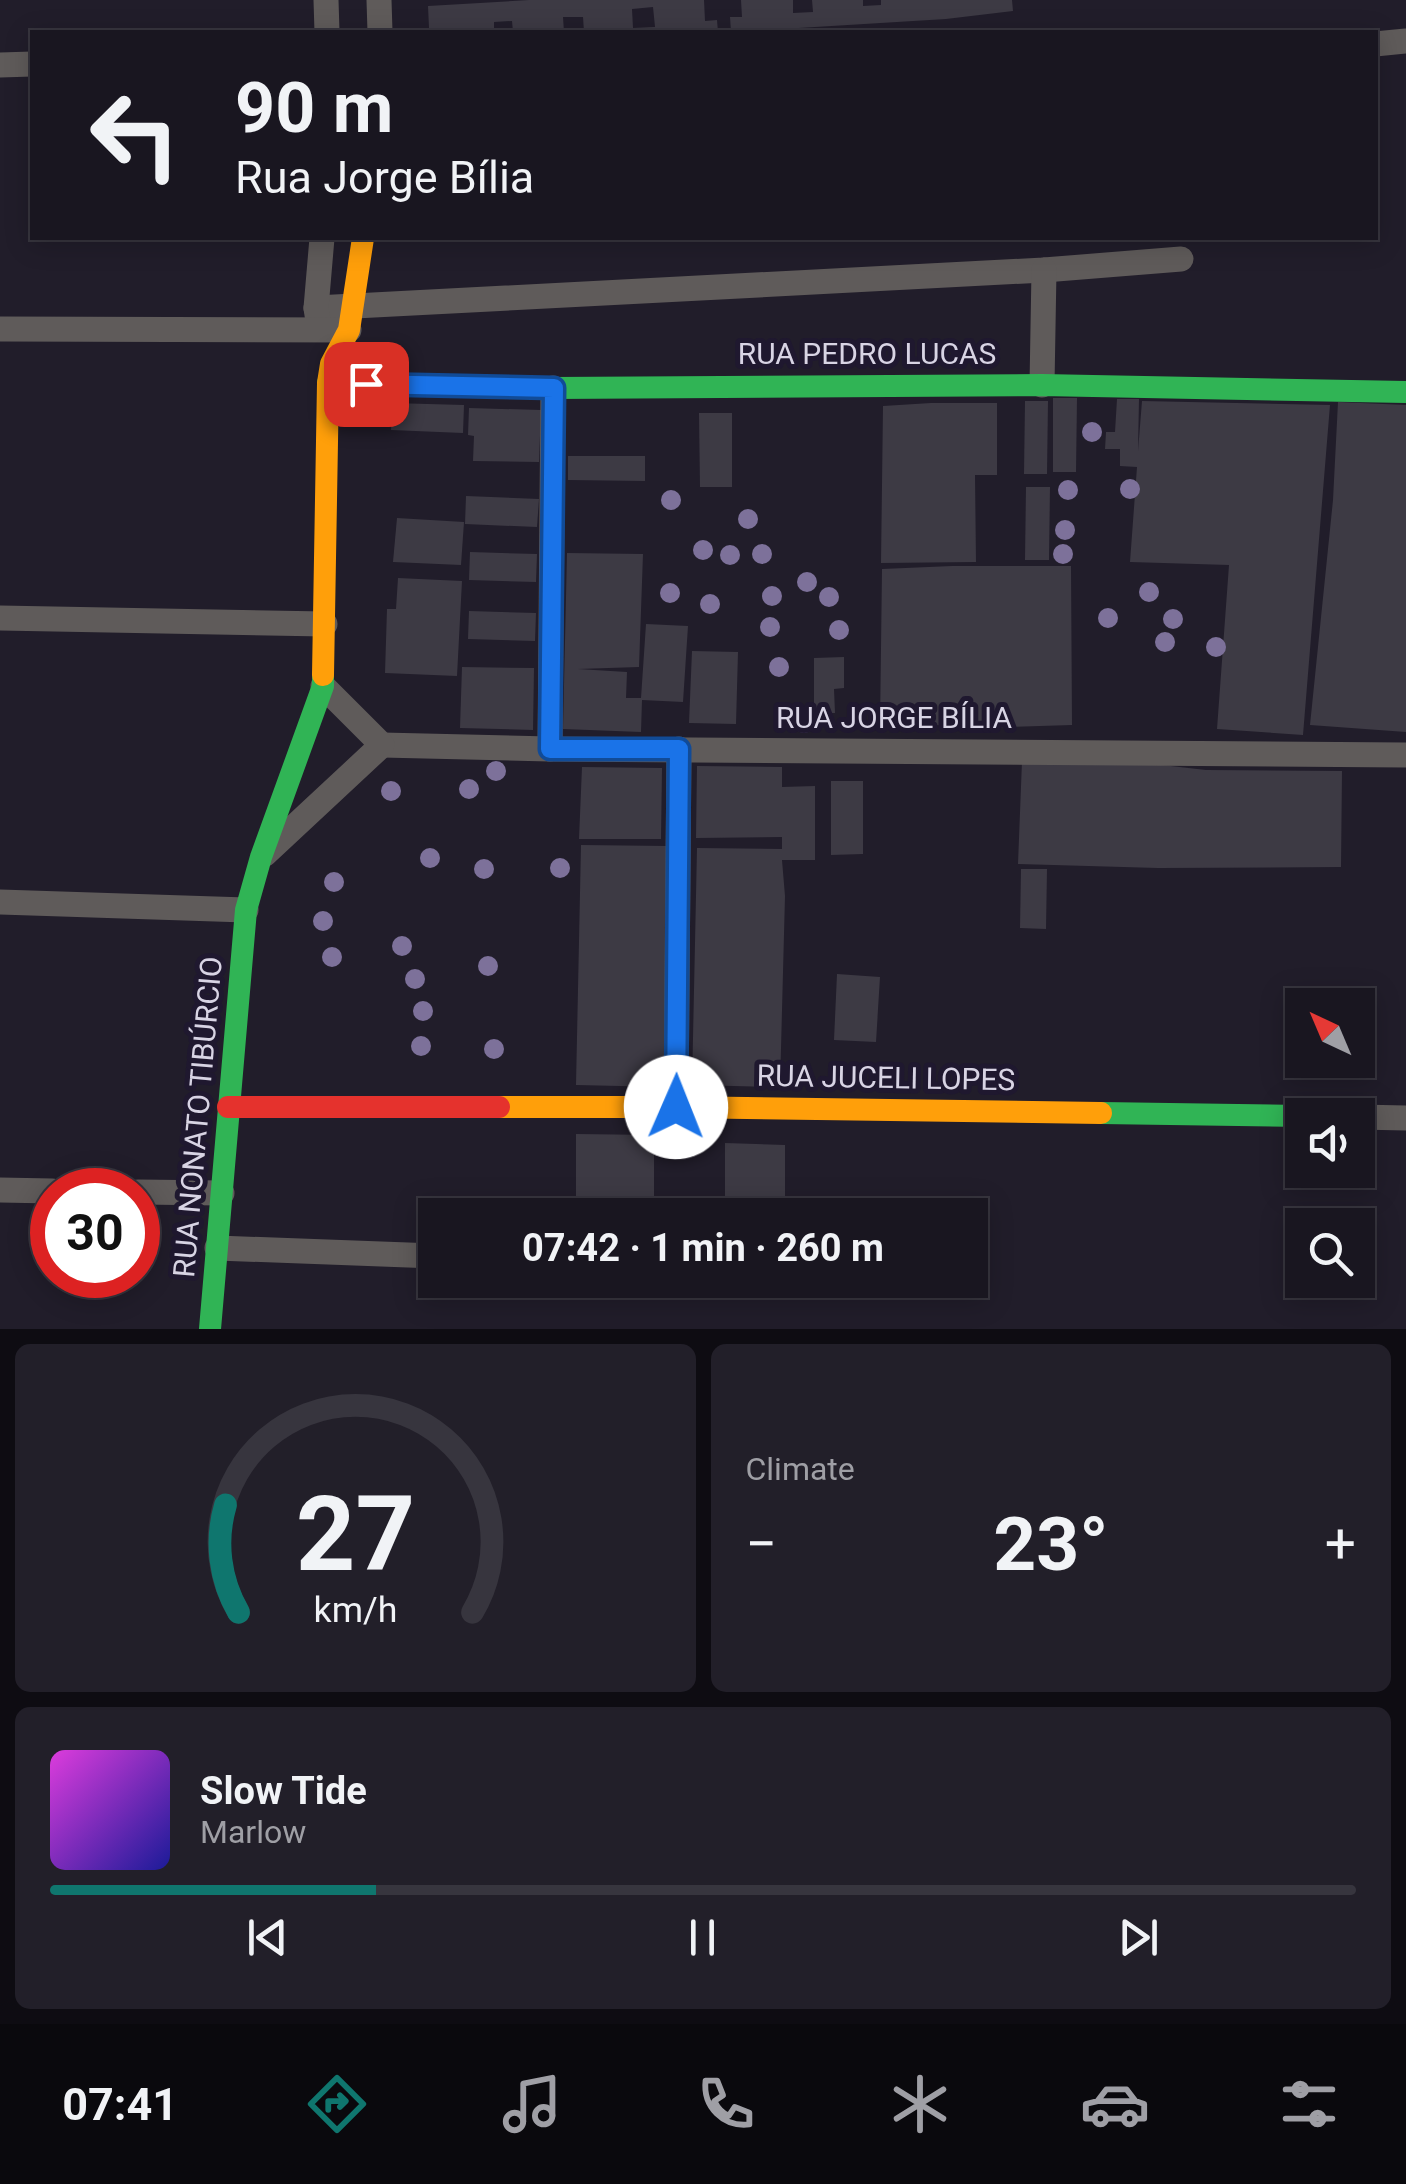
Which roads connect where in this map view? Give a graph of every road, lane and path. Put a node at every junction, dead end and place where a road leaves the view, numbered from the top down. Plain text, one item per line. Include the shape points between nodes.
1 (326, 0) edge
2 (379, 0) edge
3 (327, 30) edge
4 (380, 30) edge
5 (1406, 41) edge
6 (1378, 44) edge
7 (30, 64) edge
8 (0, 65) edge
9 (322, 240) edge
10 (363, 240) edge
11 (1181, 258) dead end
12 (1044, 270) junction
13 (351, 318) junction
14 (317, 319) junction
15 (0, 329) edge
16 (330, 373) junction
17 (1042, 385) junction
18 (554, 388) junction
19 (1406, 392) edge
20 (0, 618) edge
21 (325, 624) junction
22 (323, 686) junction
23 (382, 745) junction
24 (550, 749) junction
25 (679, 749) junction
26 (1406, 754) edge
27 (261, 857) junction
28 (0, 902) edge
29 (246, 910) junction
30 (228, 1107) junction
31 (676, 1107) junction
32 (1285, 1116) edge
33 (1375, 1117) edge
34 (1406, 1118) edge
35 (0, 1190) edge
36 (30, 1190) edge
37 (160, 1192) edge
38 (222, 1192) junction
39 (216, 1248) junction
40 (418, 1255) edge
41 (210, 1329) edge

1 - 3 street
2 - 4 street
5 - 6 street
7 - 8 street
9 - 14 street
10 - 13 street
11 - 12 street
12 - 13 street
12 - 17 street
13 - 14 street
13 - 16 street
14 - 15 street
14 - 16 street
16 - 18 street, RUA PEDRO LUCAS
16 - 21 street, RUA NONATO TIBÚRCIO
17 - 18 street, RUA PEDRO LUCAS
17 - 19 street, RUA PEDRO LUCAS
18 - 24 street
20 - 21 street
21 - 22 street, RUA NONATO TIBÚRCIO
22 - 23 street
22 - 27 street, RUA NONATO TIBÚRCIO
23 - 24 street, RUA JORGE BÍLIA
23 - 27 street
24 - 25 street, RUA JORGE BÍLIA
25 - 26 street, RUA JORGE BÍLIA
25 - 31 street
27 - 29 street, RUA NONATO TIBÚRCIO
28 - 29 street
29 - 30 street, RUA NONATO TIBÚRCIO
30 - 31 street, RUA JUCELI LOPES
30 - 38 street, RUA NONATO TIBÚRCIO
31 - 32 street, RUA JUCELI LOPES
33 - 34 street
35 - 36 street
37 - 38 street
38 - 39 street, RUA NONATO TIBÚRCIO
39 - 40 street
39 - 41 street, RUA NONATO TIBÚRCIO

